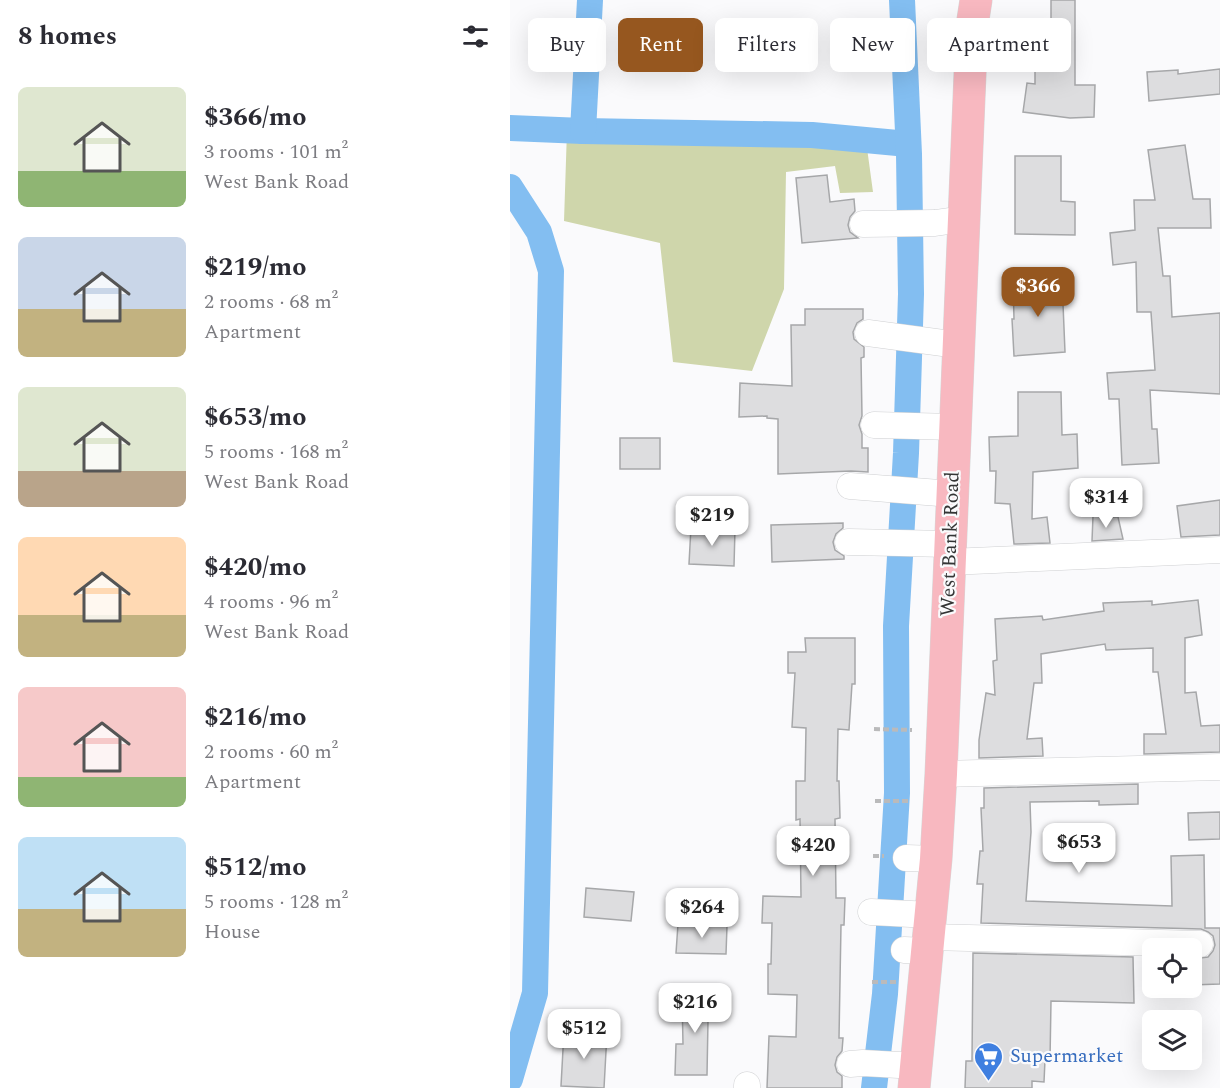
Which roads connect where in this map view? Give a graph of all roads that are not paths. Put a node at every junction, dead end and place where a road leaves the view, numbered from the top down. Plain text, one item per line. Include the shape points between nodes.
1 (976, 0) edge
2 (949, 221) junction
3 (875, 224) dead end
4 (877, 334) dead end
5 (946, 343) junction
6 (883, 425) dead end
7 (942, 426) junction
8 (850, 486) dead end
9 (942, 494) junction
10 (848, 542) dead end
11 (941, 550) junction
12 (1220, 550) edge
13 (1220, 767) edge
14 (940, 774) junction
15 (871, 912) dead end
16 (919, 933) junction
17 (1142, 942) edge
18 (856, 1063) dead end
19 (907, 1073) edge

1 - 2 main road, West Bank Road
2 - 3 lane
2 - 5 main road, West Bank Road
4 - 5 lane
5 - 7 main road, West Bank Road
6 - 7 lane
7 - 9 main road, West Bank Road
8 - 9 lane
9 - 11 main road, West Bank Road
10 - 11 lane via 885,542
11 - 12 lane
11 - 14 main road, West Bank Road
13 - 14 lane
14 - 16 main road, West Bank Road via 921,858
15 - 16 lane
16 - 17 lane
16 - 19 main road, West Bank Road
18 - 19 lane

